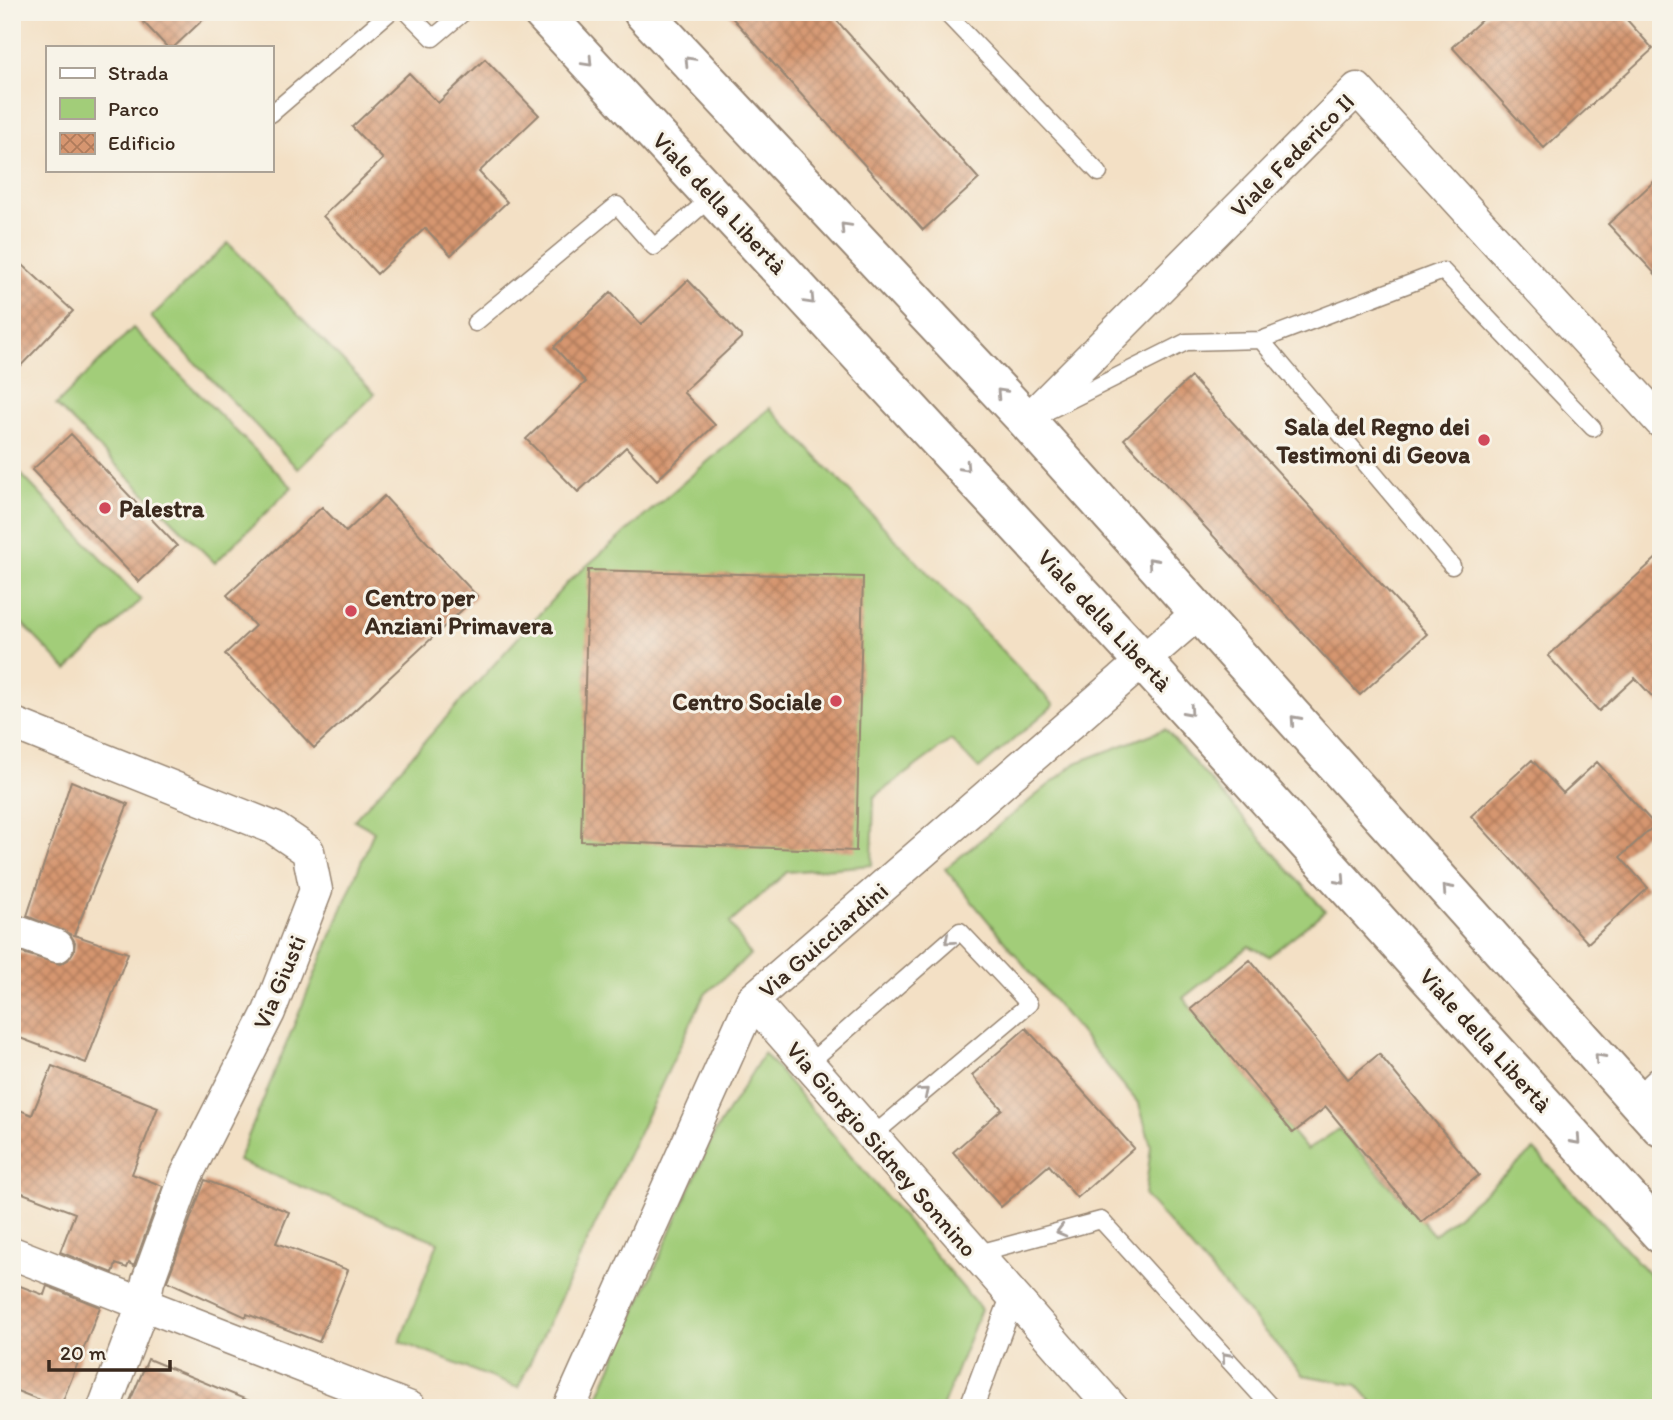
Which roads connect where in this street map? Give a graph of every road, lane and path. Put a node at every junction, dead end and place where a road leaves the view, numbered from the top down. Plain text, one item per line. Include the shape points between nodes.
1 (390, 12) edge
2 (407, 12) edge
3 (464, 12) edge
4 (542, 12) edge
5 (643, 12) edge
6 (945, 12) edge
7 (273, 112) edge
8 (1099, 173) dead end
9 (714, 195) junction
10 (475, 323) dead end
11 (1261, 340) junction
12 (1027, 421) junction
13 (1661, 422) edge
14 (1593, 428) dead end
15 (1452, 566) dead end
16 (1198, 613) junction
17 (1143, 661) junction
18 (12, 723) edge
19 (12, 930) edge
20 (57, 946) dead end
21 (752, 1000) junction
22 (808, 1064) junction
23 (1654, 1105) edge
24 (872, 1136) junction
25 (1661, 1234) edge
26 (12, 1253) edge
27 (975, 1254) junction
28 (1013, 1296) junction
29 (145, 1302) junction
30 (104, 1408) edge
31 (410, 1408) edge
32 (569, 1408) edge
33 (971, 1408) edge
34 (1112, 1408) edge
35 (1272, 1408) edge

1 - 7 lane
2 - 3 lane via 433,38
4 -> 9 street, Viale della Libertà
12 -> 5 street
6 - 8 lane
9 - 10 lane via 654,247 617,205
9 -> 17 street, Viale della Libertà
11 - 12 lane via 1186,342
11 - 14 lane via 1443,271
11 - 15 lane
12 - 13 street, Viale Federico II via 1357,89
16 -> 12 street
16 - 17 street, Via Guicciardini
23 -> 16 street
17 - 21 street, Via Guicciardini
17 -> 25 street, Viale della Libertà
18 - 29 street, Via Giusti via 274,828 308,851 316,890 269,1012 186,1176 148,1281
19 - 20 street
21 - 22 street, Via Giorgio Sidney Sonnino
21 - 32 street, Via Guicciardini
22 - 24 street, Via Giorgio Sidney Sonnino
24 -> 22 lane via 1029,1004 960,931
24 - 27 street, Via Giorgio Sidney Sonnino
26 - 29 street
27 - 28 street, Via Giorgio Sidney Sonnino
35 -> 27 lane via 1101,1220
28 - 33 street
28 - 34 street, Via Giorgio Sidney Sonnino
29 - 30 street, Via Giusti
29 - 31 street

